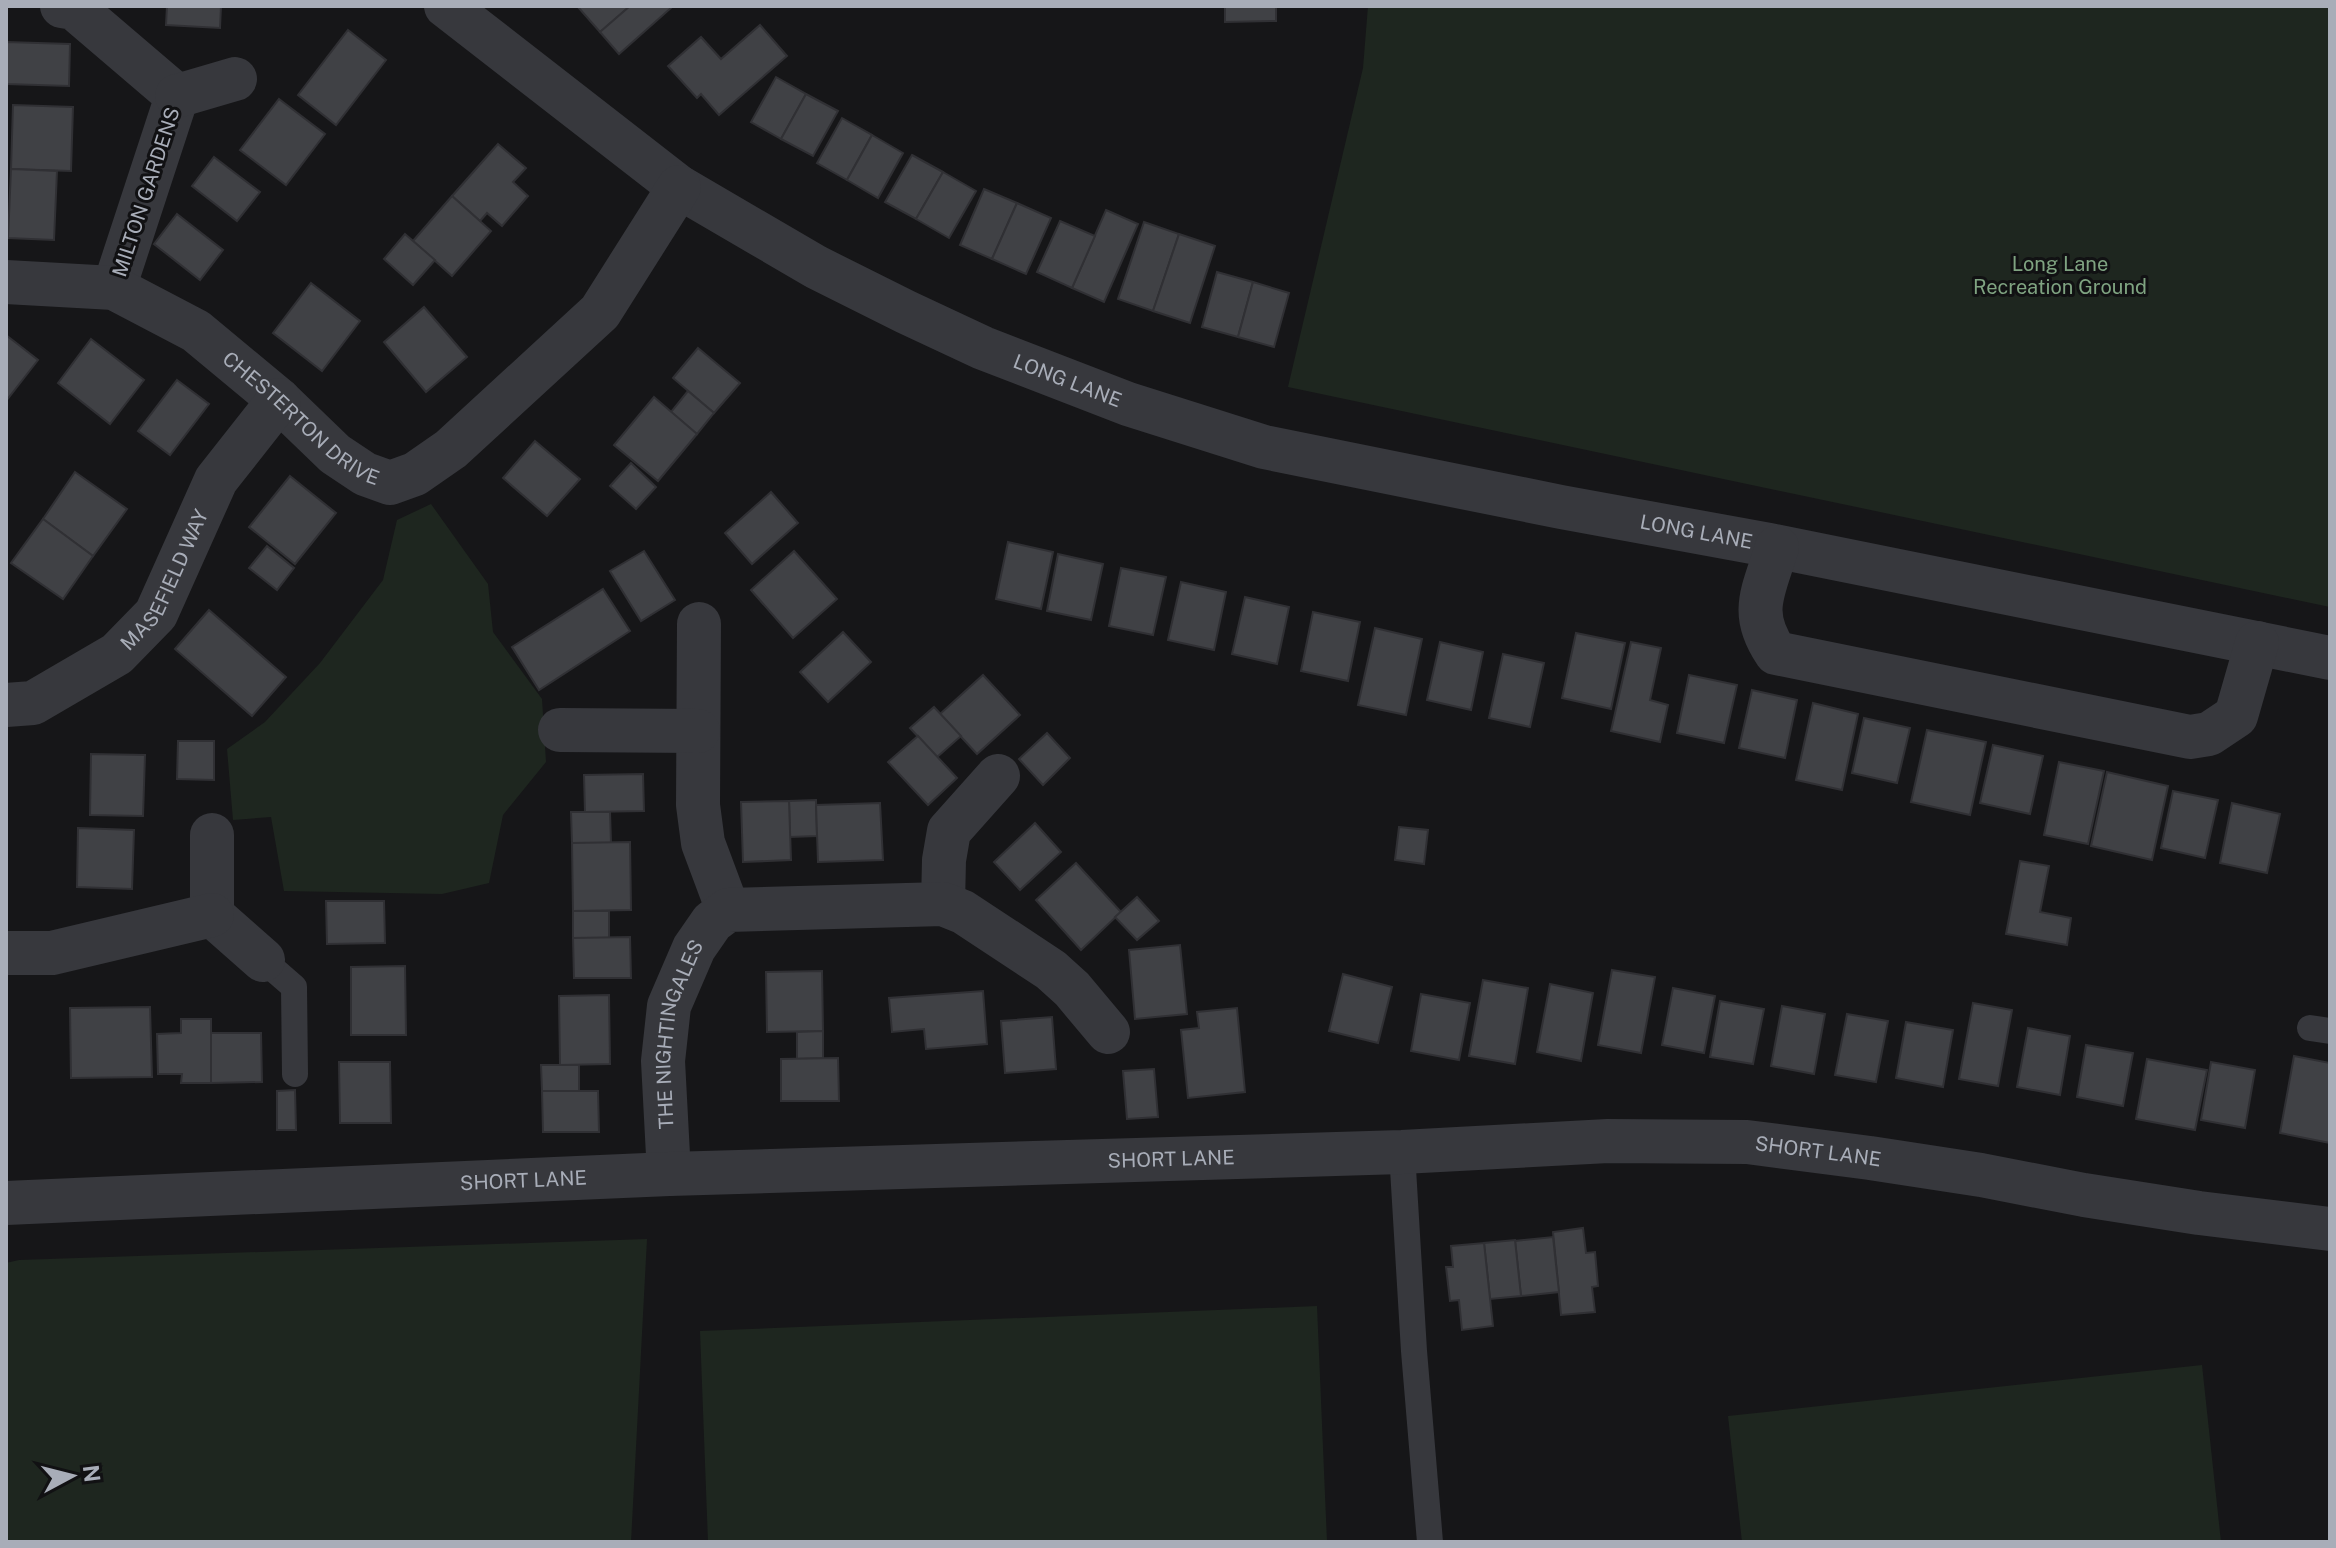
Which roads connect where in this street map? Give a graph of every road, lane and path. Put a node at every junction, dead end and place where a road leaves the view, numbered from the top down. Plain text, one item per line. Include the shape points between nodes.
1 (62, 6) edge
2 (446, 6) edge
3 (235, 79) dead end
4 (177, 96) junction
5 (679, 187) junction
6 (6, 282) edge
7 (114, 288) junction
8 (279, 400) junction
9 (1777, 547) junction
10 (699, 624) dead end
11 (2257, 643) junction
12 (2330, 658) edge
13 (6, 705) edge
14 (560, 730) dead end
15 (698, 731) junction
16 (998, 776) dead end
17 (212, 835) dead end
18 (943, 904) junction
19 (728, 910) junction
20 (212, 915) junction
21 (6, 953) edge
22 (263, 960) joint
23 (1108, 1032) dead end
24 (295, 1074) dead end
25 (1402, 1152) junction
26 (669, 1174) junction
27 (6, 1203) edge
28 (2330, 1229) edge
29 (1430, 1542) edge

1 - 4 street, MILTON GARDENS via 74,8
2 - 5 street, LONG LANE
3 - 4 street, MILTON GARDENS
4 - 7 street, MILTON GARDENS
5 - 8 street, CHESTERTON DRIVE via 600,312 451,449 415,474 390,483 365,474 335,454
5 - 9 street, LONG LANE via 906,312 1128,404 1264,447
6 - 7 street, CHESTERTON DRIVE
7 - 8 street, CHESTERTON DRIVE via 196,331
8 - 13 street, MASEFIELD WAY via 216,480 156,614 117,654 33,703
9 - 11 street, LONG LANE
9 - 11 street, LONG LANE via 1759,606 1764,635 1776,653 2190,737 2209,734 2236,716
10 - 15 street
11 - 12 street, LONG LANE
14 - 15 street
15 - 19 street via 703,843
16 - 18 street via 949,831
17 - 20 street
18 - 19 street
18 - 23 street via 1051,970
19 - 26 street, THE NIGHTINGALES via 694,948 669,1006 663,1061
20 - 21 street via 52,953
20 - 22 street
22 - 24 lane via 294,987
25 - 26 street, SHORT LANE
25 - 28 street, SHORT LANE via 1608,1141 1747,1142
25 - 29 lane
26 - 27 street, SHORT LANE

